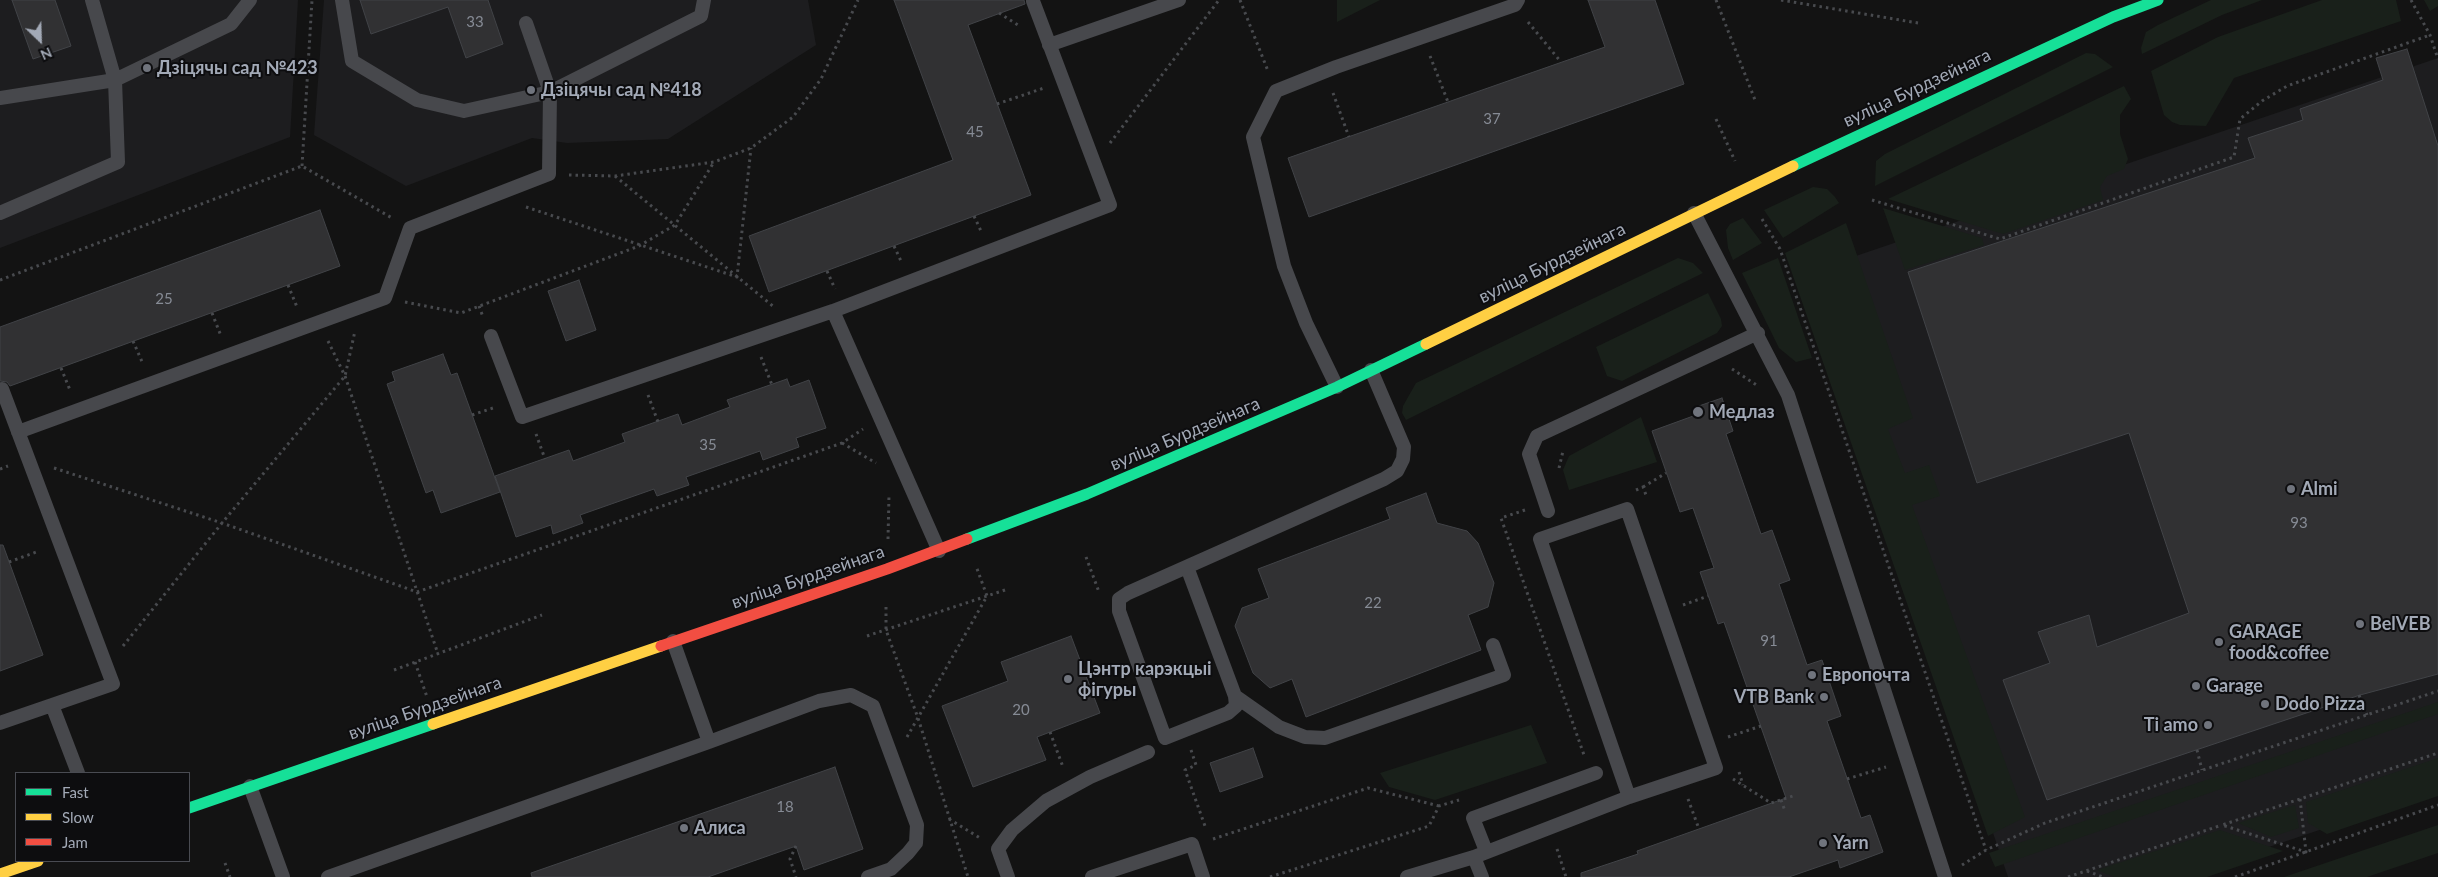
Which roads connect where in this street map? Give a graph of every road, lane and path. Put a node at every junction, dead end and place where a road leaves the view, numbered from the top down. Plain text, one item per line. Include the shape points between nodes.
1 (92, 0) edge
2 (250, 0) edge
3 (312, 0) edge
4 (342, 0) edge
5 (704, 0) edge
6 (858, 0) edge
7 (1179, 0) edge
8 (1219, 0) edge
9 (1240, 0) edge
10 (1716, 0) edge
11 (1781, 0) edge
12 (2158, 0) edge
13 (2411, 0) edge
14 (1033, 1) edge
15 (1516, 2) edge
16 (526, 23) dead end
17 (1918, 23) dead end
18 (2430, 35) junction
19 (1423, 37) junction
20 (1049, 45) junction
21 (2438, 59) edge
22 (1561, 62) dead end
23 (1325, 72) junction
24 (114, 80) junction
25 (1063, 81) junction
26 (1276, 91) junction
27 (550, 92) junction
28 (0, 98) edge
29 (1755, 100) dead end
30 (1448, 102) dead end
31 (997, 104) dead end
32 (1716, 119) dead end
33 (1349, 137) dead end
34 (751, 148) junction
35 (714, 162) junction
36 (1094, 163) junction
37 (302, 166) junction
38 (1738, 166) dead end
39 (549, 174) junction
40 (615, 176) junction
41 (495, 196) junction
42 (1872, 200) dead end
43 (1694, 213) junction
44 (0, 214) edge
45 (1762, 219) dead end
46 (675, 225) junction
47 (410, 228) junction
48 (639, 246) junction
49 (737, 277) junction
50 (0, 280) edge
51 (385, 298) junction
52 (361, 306) junction
53 (832, 311) junction
54 (318, 321) junction
55 (794, 324) junction
56 (1758, 333) junction
57 (491, 336) dead end
58 (754, 338) junction
59 (1730, 368) dead end
60 (1371, 370) junction
61 (345, 376) junction
62 (772, 385) dead end
63 (1337, 387) junction
64 (1761, 388) dead end
65 (2, 389) dead end
66 (880, 417) junction
67 (18, 432) junction
68 (1570, 447) dead end
69 (28, 459) junction
70 (1666, 473) dead end
71 (1560, 475) dead end
72 (1643, 487) junction
73 (890, 489) dead end
74 (1634, 490) dead end
75 (1646, 496) dead end
76 (1546, 507) joint
77 (222, 523) junction
78 (888, 539) dead end
79 (61, 544) junction
80 (939, 551) junction
81 (9, 562) dead end
82 (1187, 567) junction
83 (1008, 590) dead end
84 (417, 592) junction
85 (987, 596) junction
86 (1680, 596) dead end
87 (1708, 596) dead end
88 (1683, 605) junction
89 (886, 607) dead end
90 (542, 615) dead end
91 (1686, 615) dead end
92 (886, 630) junction
93 (867, 636) dead end
94 (673, 641) junction
95 (1493, 645) dead end
96 (438, 654) junction
97 (415, 662) junction
98 (107, 666) junction
99 (394, 670) dead end
100 (2438, 692) edge
101 (2360, 695) dead end
102 (1235, 696) junction
103 (52, 704) junction
104 (2367, 715) junction
105 (918, 718) junction
106 (0, 723) edge
107 (436, 723) junction
108 (1760, 726) dead end
109 (1724, 728) dead end
110 (1050, 732) dead end
111 (1727, 738) junction
112 (709, 742) junction
113 (1730, 746) dead end
114 (2196, 750) dead end
115 (1148, 752) dead end
116 (2438, 753) edge
117 (1883, 758) dead end
118 (894, 759) junction
119 (1586, 760) dead end
120 (1196, 765) dead end
121 (1716, 768) junction
122 (1738, 769) dead end
123 (2202, 770) junction
124 (78, 772) edge
125 (1596, 773) dead end
126 (1847, 779) dead end
127 (1743, 785) junction
128 (250, 786) junction
129 (1071, 788) junction
130 (1686, 794) dead end
131 (1793, 796) dead end
132 (1466, 798) dead end
133 (1629, 798) junction
134 (2300, 799) junction
135 (1781, 800) junction
136 (2438, 805) edge
137 (1439, 806) junction
138 (190, 808) edge
139 (1785, 811) dead end
140 (949, 818) junction
141 (2222, 825) junction
142 (1699, 829) dead end
143 (1207, 831) dead end
144 (1210, 840) dead end
145 (1553, 840) dead end
146 (796, 846) dead end
147 (998, 849) junction
148 (2306, 852) junction
149 (1480, 854) junction
150 (35, 862) edge
151 (224, 863) dead end
152 (2086, 871) junction
153 (0, 874) edge
154 (230, 877) edge
155 (283, 877) edge
156 (328, 877) edge
157 (796, 877) edge
158 (868, 877) edge
159 (968, 877) edge
160 (1008, 877) edge
161 (1092, 877) edge
162 (1203, 877) edge
163 (1270, 877) edge
164 (1407, 877) edge
165 (1482, 877) edge
166 (1566, 877) edge
167 (1945, 877) edge
168 (2068, 877) edge
169 (2103, 877) edge
170 (2235, 877) edge

1 - 24 lane
2 - 24 lane via 231,24
3 - 37 path
4 - 27 lane via 352,61 416,100 464,111
5 - 27 lane via 701,16
6 - 34 path via 821,79 793,117
7 - 20 lane
8 - 36 path
9 - 26 path
10 - 29 path
11 - 17 path
12 - 43 street, вуліца Бурдзейнага via 2095,26
13 - 18 path
14 - 20 lane
15 - 19 lane
15 - 22 path
16 - 27 lane
18 - 21 path
18 - 42 path via 2287,86 2262,101 2240,119 2234,158 2000,239
19 - 23 lane
19 - 30 path
20 - 25 lane
23 - 26 lane
23 - 33 path
24 - 28 lane
24 - 44 lane via 118,162
25 - 31 path
25 - 36 lane
26 - 63 lane via 1253,137 1284,266 1306,323
27 - 39 lane
32 - 38 path
34 - 35 path
34 - 49 path
35 - 40 path
35 - 46 path
36 - 53 lane via 1110,206
37 - 47 path
37 - 50 path
39 - 40 path
39 - 41 lane
40 - 46 path
41 - 47 lane
41 - 48 path
43 - 56 lane
43 - 60 street, вуліца Бурдзейнага
45 - 123 path via 1780,249 1986,850 2044,823
46 - 48 path
46 - 49 path
47 - 51 lane
48 - 49 path
48 - 51 path via 461,313
49 - 55 path
51 - 52 lane
52 - 54 lane
52 - 61 path
53 - 55 lane
53 - 66 lane
54 - 61 path
54 - 67 lane
55 - 58 lane
56 - 76 lane via 1537,436 1529,454
56 - 167 lane via 1788,395
57 - 58 lane via 522,417
58 - 62 path
59 - 64 path
60 - 63 street, вуліца Бурдзейнага
60 - 82 lane via 1404,447 1403,460 1397,471
61 - 77 path
61 - 84 path
63 - 80 street, вуліца Бурдзейнага via 1087,494
65 - 67 lane
66 - 80 lane
66 - 84 path via 842,443
67 - 69 lane
68 - 71 path via 1561,452
69 - 77 path
69 - 79 lane
70 - 72 path
72 - 74 path
72 - 75 path
73 - 78 path
76 - 119 path via 1501,518
77 - 84 path
77 - 98 path
79 - 81 path
79 - 98 lane
80 - 94 street, вуліца Бурдзейнага
82 - 102 lane
82 - 102 lane via 1128,593 1120,599 1118,611 1165,738 1228,713 1236,706
83 - 85 path
84 - 96 path
85 - 92 path
85 - 105 path
86 - 88 path
87 - 88 path
88 - 91 path
89 - 92 path
90 - 96 path
92 - 93 path
92 - 105 path
94 - 107 street, вуліца Бурдзейнага
94 - 112 lane
95 - 102 lane via 1504,676 1325,738 1305,737 1279,727
96 - 97 path
97 - 99 path
97 - 107 path
98 - 103 lane via 113,684
100 - 104 path
101 - 104 path
103 - 106 lane
103 - 124 lane
104 - 123 path
105 - 118 path
105 - 140 path
107 - 128 street, вуліца Бурдзейнага
108 - 111 path
109 - 111 path
110 - 129 path
111 - 113 path
112 - 118 lane via 818,701 851,695 873,706
112 - 156 lane
114 - 123 path
115 - 129 lane
116 - 134 path
117 - 126 path via 1886,767
118 - 158 lane via 917,825 916,843 891,869
120 - 143 path via 1185,770
121 - 127 path
121 - 133 lane
121 - 133 lane via 1627,509 1540,539
122 - 127 path
125 - 149 lane via 1473,818
127 - 135 path via 1771,803
128 - 138 street, вуліца Бурдзейнага
128 - 155 lane
129 - 147 lane via 1046,801 1012,830
130 - 142 path
131 - 135 path
132 - 137 path
133 - 149 lane
134 - 141 path
134 - 148 path
135 - 139 path
136 - 148 path
137 - 144 path via 1368,788
137 - 163 path via 1429,826
140 - 147 path
140 - 159 path
141 - 148 path
141 - 152 path
145 - 166 path
146 - 157 path via 790,859
147 - 160 lane
148 - 170 path
149 - 164 lane
149 - 165 lane
150 - 153 street
151 - 154 path
152 - 168 path
152 - 169 path
161 - 162 lane via 1192,844

